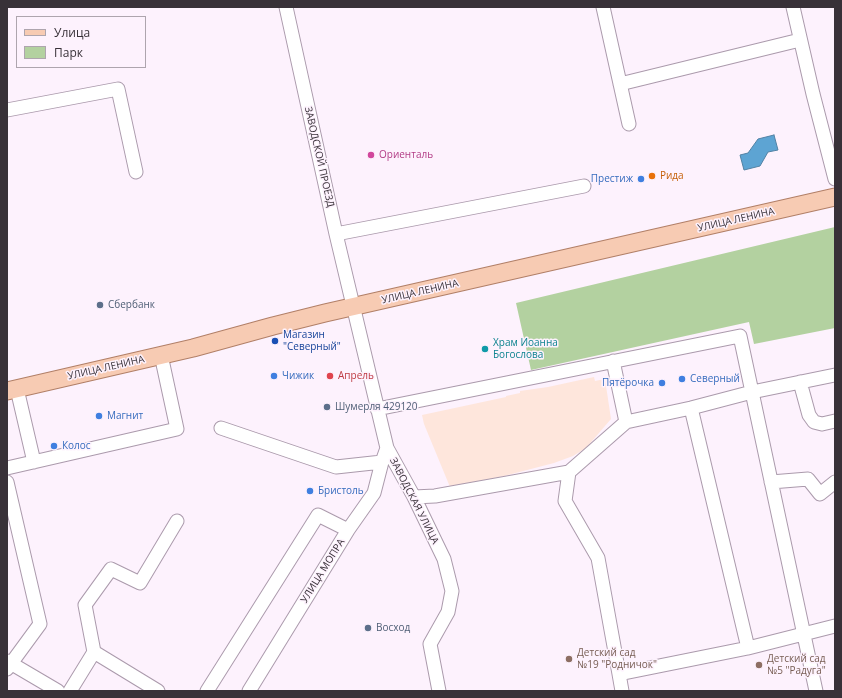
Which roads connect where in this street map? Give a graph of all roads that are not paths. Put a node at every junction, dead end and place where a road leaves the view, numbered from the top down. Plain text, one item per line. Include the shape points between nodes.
1 (286, 7) edge
2 (603, 7) edge
3 (793, 7) edge
4 (800, 40) junction
5 (620, 84) junction
6 (7, 110) edge
7 (629, 124) dead end
8 (136, 172) dead end
9 (835, 179) edge
10 (584, 186) dead end
11 (835, 197) edge
12 (336, 234) junction
13 (353, 307) junction
14 (161, 355) junction
15 (613, 361) junction
16 (835, 376) edge
17 (800, 382) junction
18 (12, 390) edge
19 (752, 392) junction
20 (691, 408) junction
21 (377, 409) junction
22 (835, 421) edge
23 (626, 422) junction
24 (221, 428) dead end
25 (387, 448) junction
26 (34, 462) junction
27 (382, 462) junction
28 (7, 468) edge
29 (569, 472) junction
30 (7, 482) edge
31 (771, 482) junction
32 (835, 482) edge
33 (414, 497) junction
34 (177, 521) dead end
35 (348, 530) junction
36 (835, 626) edge
37 (804, 633) junction
38 (748, 648) junction
39 (94, 652) junction
40 (8, 664) edge
41 (619, 674) junction
42 (58, 691) edge
43 (70, 691) edge
44 (158, 691) edge
45 (207, 691) edge
46 (249, 691) edge
47 (439, 691) edge
48 (622, 691) edge
49 (816, 691) edge

1 - 12 street, ЗАВОДСКОЙ ПРОЕЗД
2 - 5 street
3 - 4 street
4 - 5 street
4 - 9 street
5 - 7 street
6 - 8 street via 118,89
10 - 12 street
11 - 13 main road, УЛИЦА ЛЕНИНА
12 - 13 street, ЗАВОДСКОЙ ПРОЕЗД
13 - 14 main road, УЛИЦА ЛЕНИНА
13 - 21 street, ЗАВОДСКАЯ УЛИЦА
14 - 18 main road, УЛИЦА ЛЕНИНА
14 - 26 street via 177,429
15 - 19 street via 740,336
15 - 21 street
15 - 23 street
16 - 17 street
17 - 19 street
17 - 22 street via 809,415 814,422 822,424
18 - 26 street
19 - 20 street
19 - 31 street
20 - 23 street
20 - 38 street
21 - 25 street, ЗАВОДСКАЯ УЛИЦА
23 - 29 street
24 - 27 street via 336,468
25 - 27 street, УЛИЦА МОПРА
25 - 33 street, ЗАВОДСКАЯ УЛИЦА
26 - 28 street
27 - 35 street, УЛИЦА МОПРА via 374,493
29 - 33 street via 435,496
29 - 41 street via 566,501 598,558
30 - 40 street via 40,624
31 - 32 street via 808,479 820,494
31 - 37 street
33 - 47 street, ЗАВОДСКАЯ УЛИЦА via 444,559 452,591 448,612 430,644
34 - 39 street via 140,584 111,569 85,605
35 - 45 street via 318,516
35 - 46 street, УЛИЦА МОПРА
36 - 37 street
37 - 38 street
37 - 49 street
38 - 41 street
39 - 43 street
39 - 44 street
40 - 42 street
41 - 48 street

